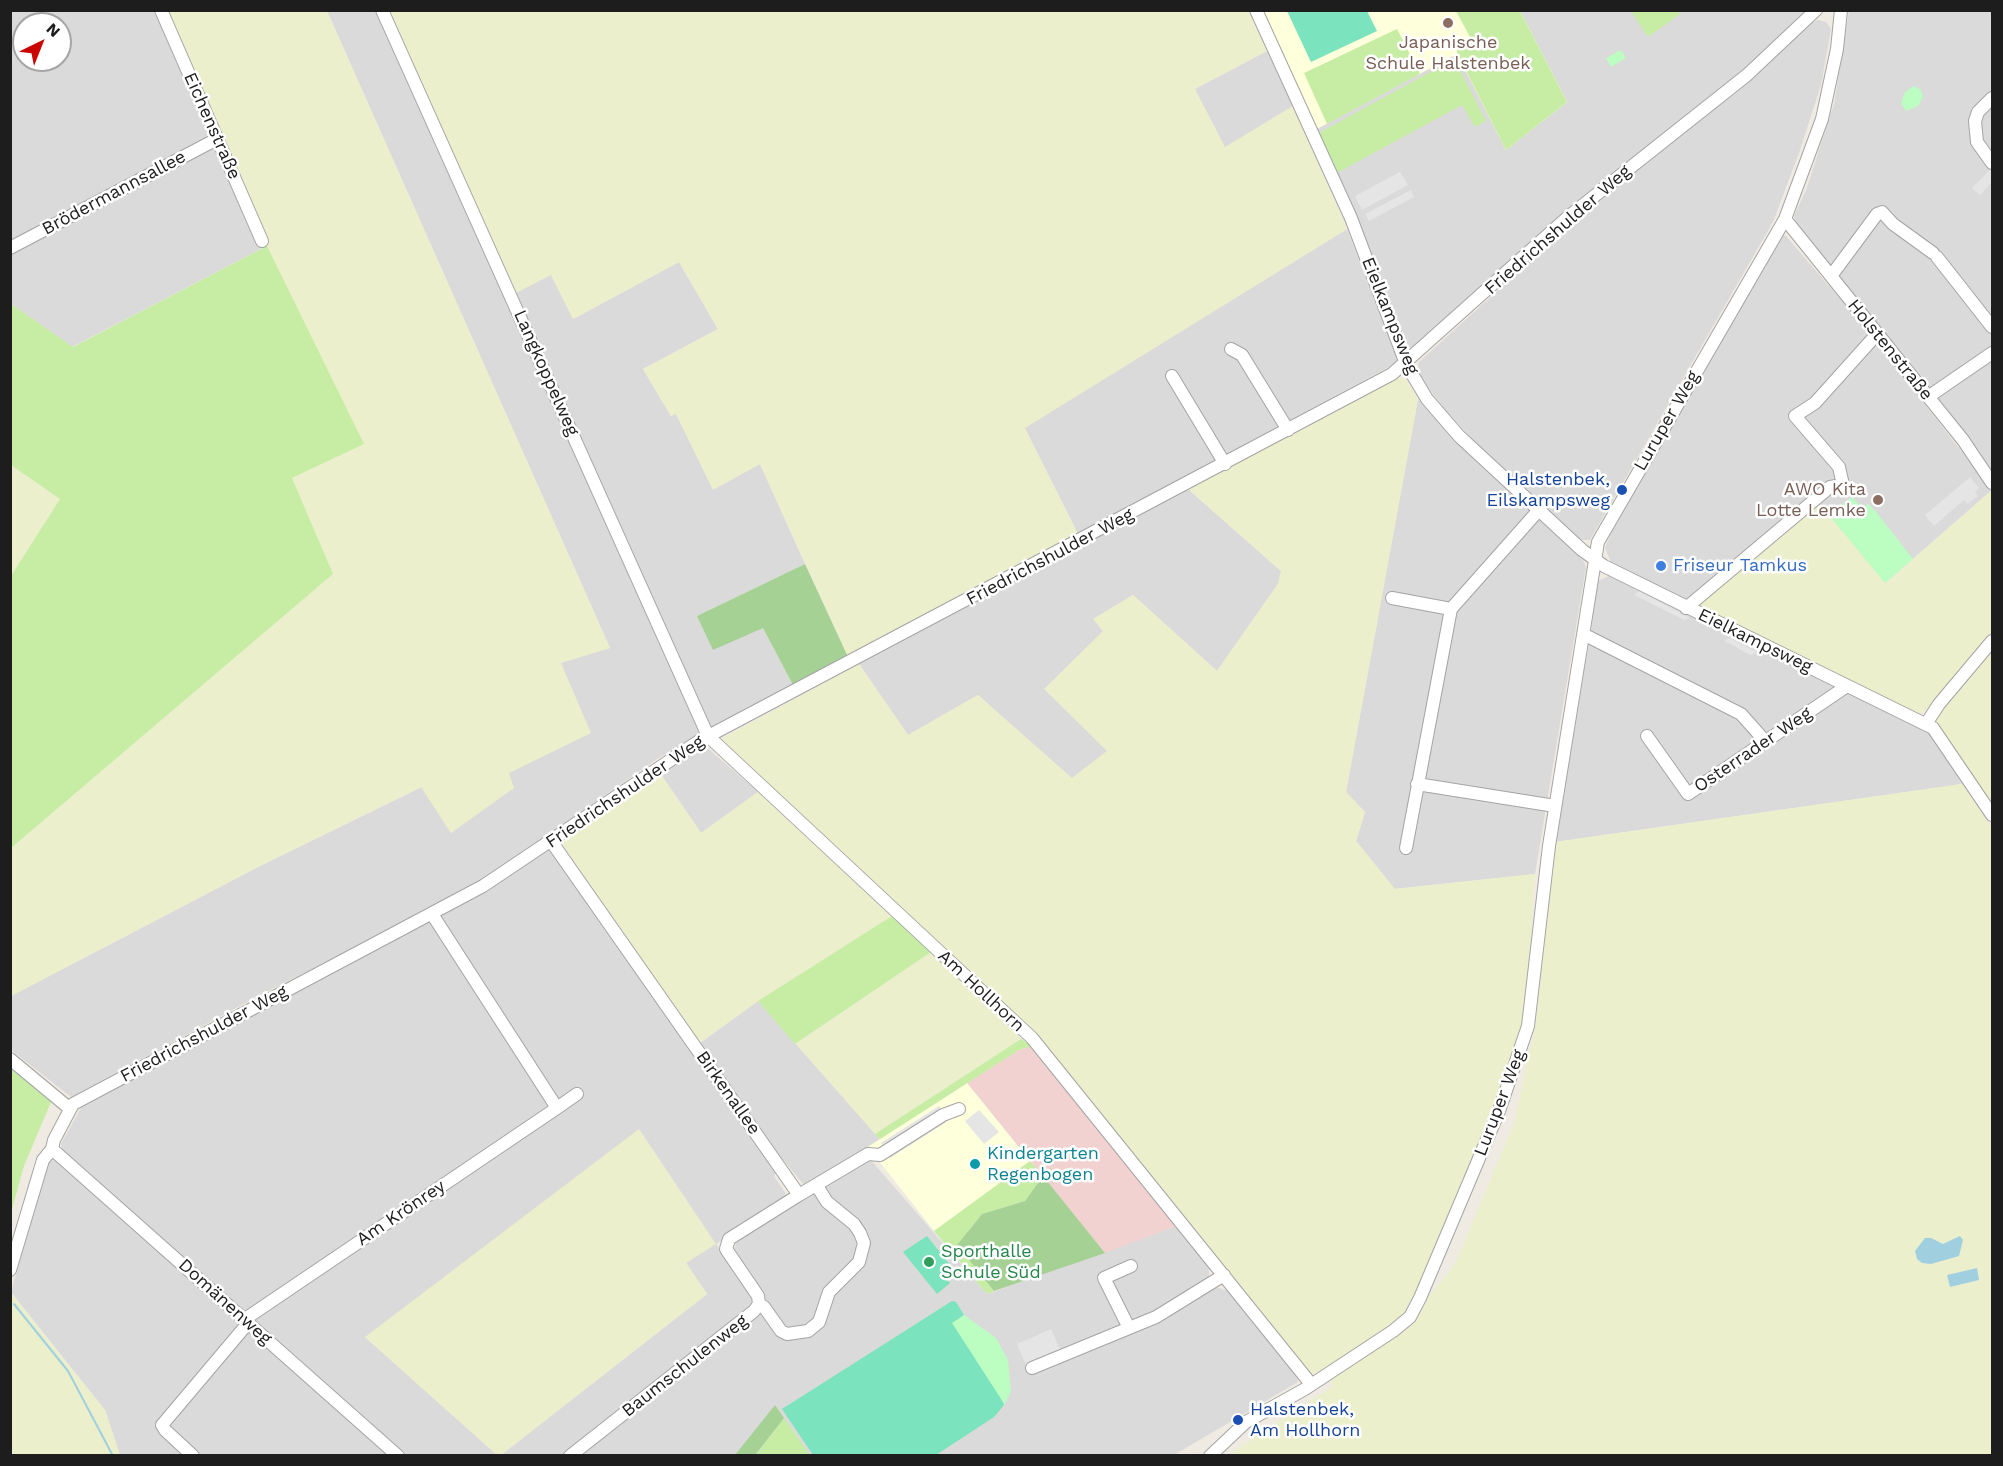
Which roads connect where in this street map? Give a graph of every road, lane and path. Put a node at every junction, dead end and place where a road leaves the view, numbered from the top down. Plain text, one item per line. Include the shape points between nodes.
1 (161, 10) edge
2 (382, 10) edge
3 (1256, 10) edge
4 (1816, 10) edge
5 (1836, 10) edge
6 (1841, 11) edge
7 (1992, 98) edge
8 (218, 138) junction
9 (1992, 163) edge
10 (1785, 219) junction
11 (262, 241) dead end
12 (10, 248) edge
13 (1831, 276) junction
14 (1992, 327) edge
15 (1877, 334) junction
16 (1231, 349) dead end
17 (1992, 353) edge
18 (1406, 364) junction
19 (1172, 376) dead end
20 (1928, 396) junction
21 (1288, 430) junction
22 (1225, 464) junction
23 (1992, 483) edge
24 (1538, 511) junction
25 (1594, 558) junction
26 (1392, 598) dead end
27 (1686, 608) junction
28 (1450, 609) junction
29 (1585, 635) junction
30 (1992, 641) edge
31 (1847, 686) junction
32 (1926, 724) junction
33 (708, 736) junction
34 (1647, 736) dead end
35 (1765, 741) junction
36 (1417, 783) junction
37 (1555, 806) junction
38 (1992, 815) edge
39 (551, 841) junction
40 (1406, 848) dead end
41 (432, 914) junction
42 (10, 1059) edge
43 (577, 1094) dead end
44 (69, 1108) junction
45 (557, 1108) junction
46 (959, 1109) dead end
47 (52, 1149) junction
48 (817, 1186) junction
49 (799, 1195) junction
50 (1131, 1266) dead end
51 (10, 1270) edge
52 (1224, 1275) junction
53 (759, 1304) junction
54 (247, 1320) junction
55 (1129, 1328) junction
56 (1032, 1368) dead end
57 (1311, 1384) junction
58 (194, 1455) edge
59 (398, 1455) edge
60 (570, 1455) edge
61 (1210, 1455) edge

1 - 8 street, Eichenstraße
2 - 33 street, Langkoppelweg
3 - 18 street, Eielkampsweg via 1351,218
4 - 18 street, Friedrichshulder Weg via 1747,75 1568,217
5 - 6 street
6 - 10 street, Luruper Weg via 1825,107
7 - 9 street via 1975,121 1977,142
8 - 11 street, Eichenstraße
8 - 12 street, Brödermannsallee
10 - 13 street, Holstenstraße
10 - 25 street, Luruper Weg via 1606,527
13 - 14 street via 1882,212 1935,255
13 - 15 street, Holstenstraße
15 - 20 street, Holstenstraße
15 - 27 street via 1815,403 1795,416 1839,466 1843,485 1830,487
16 - 21 street via 1242,355
17 - 20 street
18 - 21 street, Friedrichshulder Weg
18 - 24 street, Eielkampsweg via 1427,399 1460,436
19 - 22 street
20 - 23 street, Holstenstraße
21 - 22 street, Friedrichshulder Weg
22 - 33 street, Friedrichshulder Weg
24 - 25 street, Eielkampsweg
24 - 28 street
25 - 27 street, Eielkampsweg
25 - 29 street, Luruper Weg
26 - 28 street
27 - 31 street, Eielkampsweg
28 - 36 street
29 - 35 street via 1741,714
29 - 37 street, Luruper Weg
30 - 32 street
31 - 32 street, Eielkampsweg
31 - 35 street, Osterrader Weg
32 - 38 street via 1938,734
33 - 39 street, Friedrichshulder Weg
33 - 52 street, Am Hollhorn via 1032,1038
34 - 35 street, Osterrader Weg via 1688,794
36 - 37 street
36 - 40 street
37 - 57 street, Luruper Weg via 1528,1026 1503,1102 1463,1197 1410,1317
39 - 41 street, Friedrichshulder Weg
39 - 49 street, Birkenallee
41 - 44 street, Friedrichshulder Weg
41 - 45 street
42 - 44 street
43 - 45 street, Am Krönrey
44 - 47 street
45 - 54 street, Am Krönrey
46 - 48 street via 880,1155 868,1154
47 - 51 street via 43,1160
47 - 54 street, Domänenweg
48 - 49 street
48 - 53 street via 860,1233 864,1243 859,1262 829,1292 819,1322 808,1331 781,1331
49 - 53 street, Baumschulenweg via 729,1239 726,1249 758,1296
50 - 55 street via 1104,1278
52 - 55 street via 1168,1311
52 - 57 street, Am Hollhorn
53 - 60 street, Baumschulenweg
54 - 58 street, Am Krönrey via 162,1425
54 - 59 street, Domänenweg
55 - 56 street
57 - 61 street, Luruper Weg via 1246,1422

